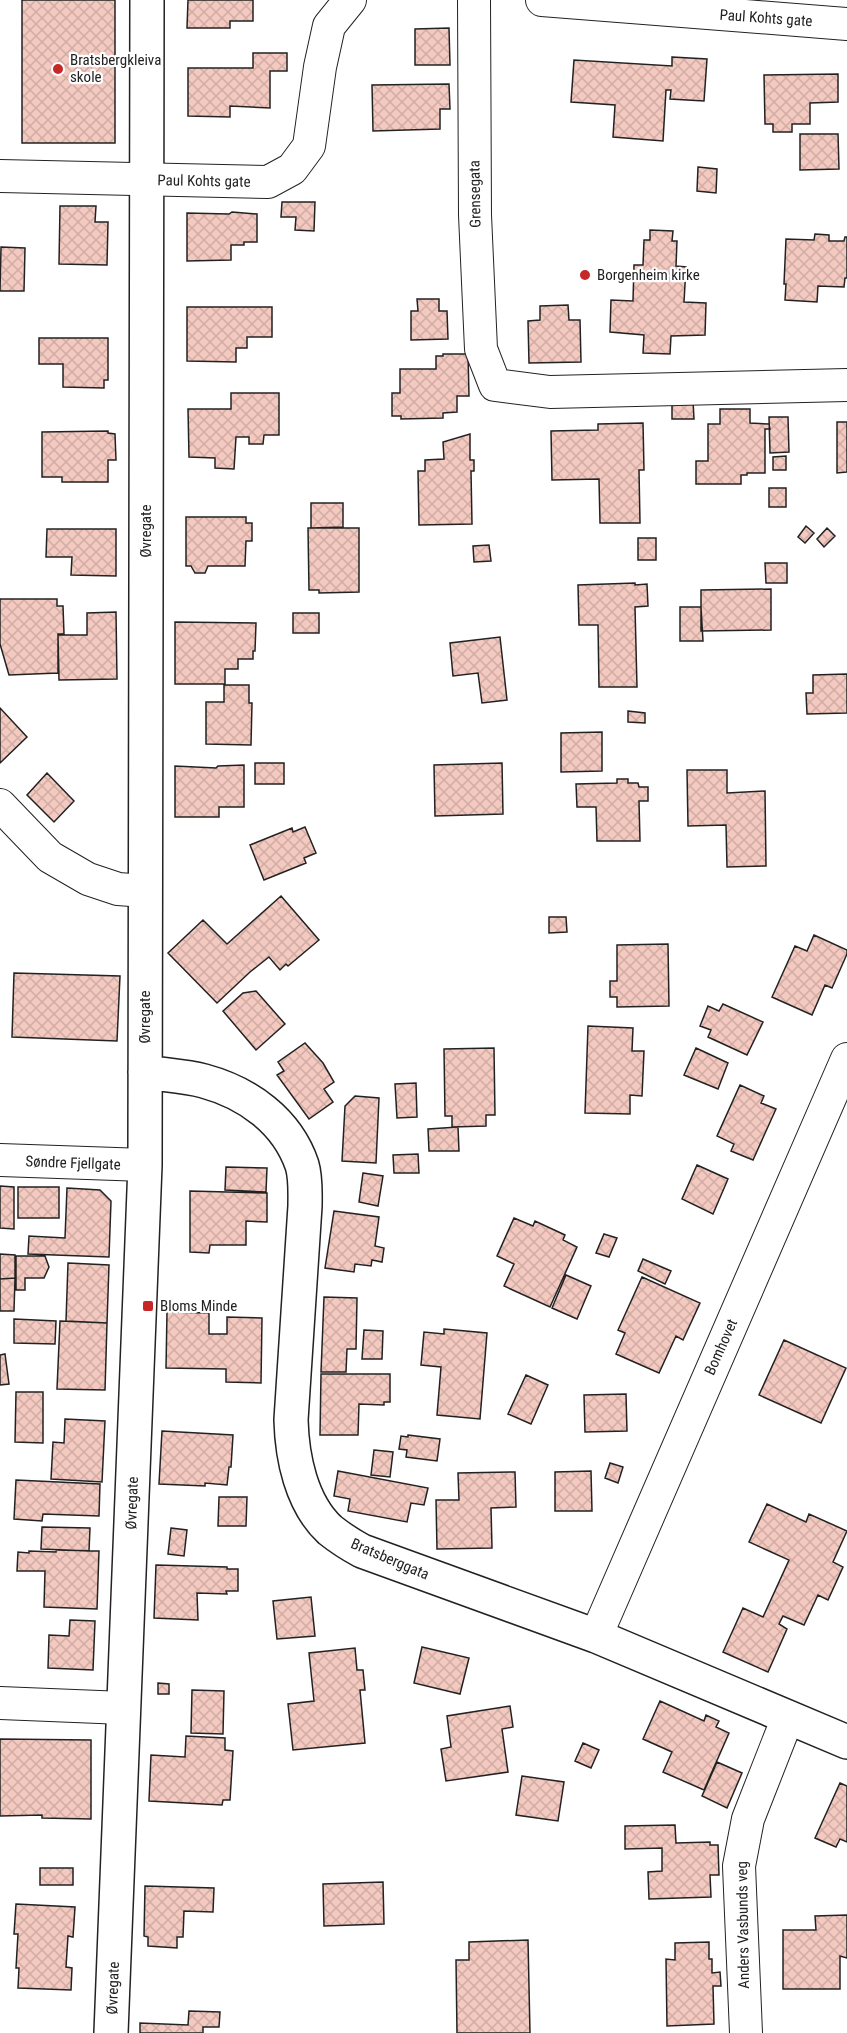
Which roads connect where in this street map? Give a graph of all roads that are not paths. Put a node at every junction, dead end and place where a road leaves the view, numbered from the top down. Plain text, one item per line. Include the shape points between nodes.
1 (147, 0) edge
2 (350, 0) edge
3 (474, 0) edge
4 (542, 0) edge
5 (847, 24) edge
6 (0, 176) edge
7 (147, 180) junction
8 (847, 385) edge
9 (0, 805) edge
10 (145, 891) junction
11 (847, 1059) edge
12 (145, 1072) junction
13 (0, 1160) edge
14 (145, 1165) junction
15 (596, 1636) junction
16 (0, 1703) edge
17 (124, 1708) junction
18 (788, 1717) junction
19 (847, 1742) edge
20 (111, 2033) edge
21 (746, 2033) edge

1 - 7 street, Øvregate
2 - 7 street, Paul Kohts gate via 329,26 309,146 292,169 268,182
3 - 8 street, Grensegata via 475,215 481,349 495,385 550,392
4 - 5 street, Paul Kohts gate
6 - 7 street, Paul Kohts gate
7 - 10 street, Øvregate
9 - 10 street via 51,857 88,879 118,889
10 - 12 street, Øvregate
11 - 15 street, Bomhovet
12 - 14 street, Øvregate
12 - 15 street, Bratsberggata via 202,1080 228,1089 271,1116 296,1151 302,1167 306,1206 291,1445 306,1492 322,1521 362,1551
13 - 14 street, Søndre Fjellgate
14 - 17 street, Øvregate
15 - 18 street, Bratsberggata
16 - 17 street
17 - 20 street, Øvregate
18 - 19 street, Bratsberggata
18 - 21 street, Anders Vasbunds veg via 748,1819 739,1866

